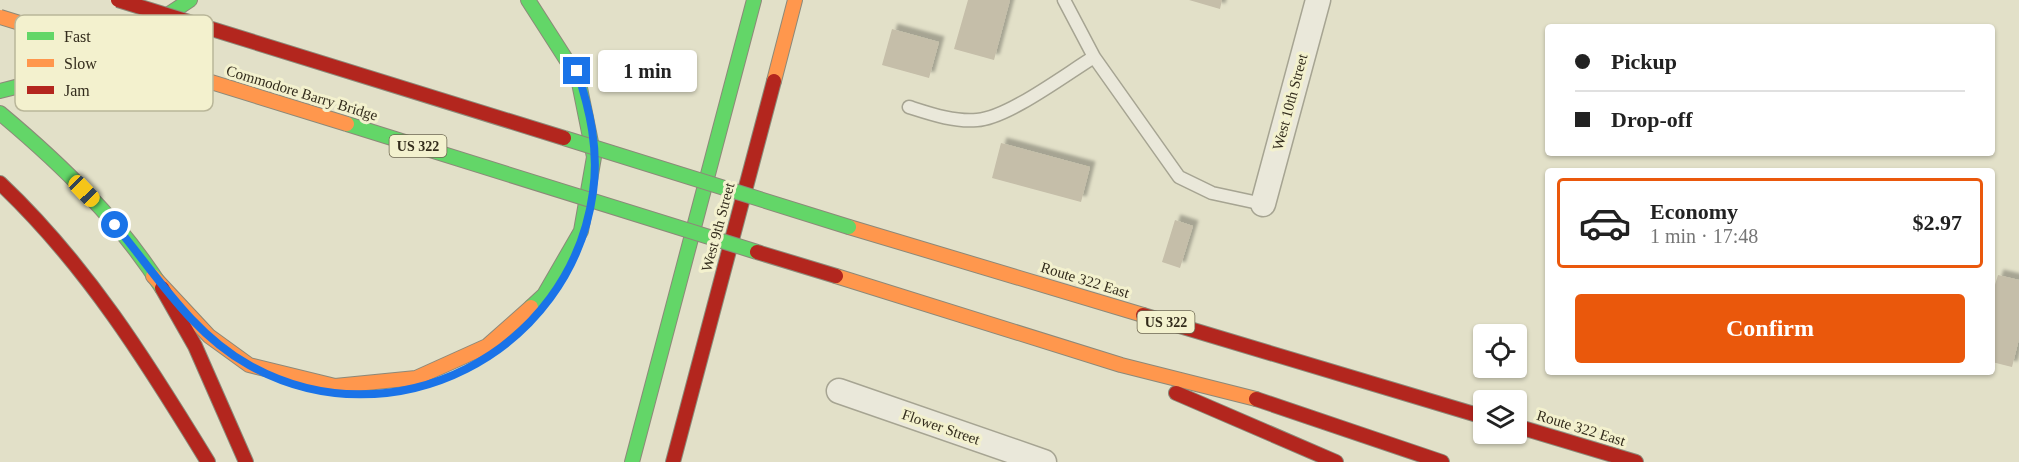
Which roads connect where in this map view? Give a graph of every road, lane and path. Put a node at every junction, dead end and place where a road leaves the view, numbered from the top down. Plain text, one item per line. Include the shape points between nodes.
1 (118, 0) edge
2 (190, 0) edge
3 (528, 0) edge
4 (754, 0) edge
5 (795, 0) edge
6 (1064, 0) edge
7 (1318, 0) edge
8 (166, 15) edge
9 (167, 15) edge
10 (0, 17) edge
11 (15, 22) edge
12 (213, 30) edge
13 (1094, 57) junction
14 (213, 83) edge
15 (15, 88) edge
16 (0, 91) edge
17 (909, 107) dead end
18 (0, 113) edge
19 (0, 183) edge
20 (1263, 204) joint
21 (153, 276) junction
22 (1122, 365) junction
23 (839, 391) dead end
24 (1473, 414) edge
25 (1527, 429) edge
26 (208, 462) edge
27 (246, 462) edge
28 (632, 462) edge
29 (673, 462) edge
30 (1044, 462) edge
31 (1336, 462) edge
32 (1442, 462) edge
33 (1636, 462) edge

1 - 8 main road, Route 322 East / US 322, bridge
2 - 9 main road
3 - 21 main road via 563,44 587,100 594,140 593,190 578,249 565,276 529,325 506,345 454,376 395,392 335,393 305,387 249,365 200,329
4 - 28 main road, West 9th Street
5 - 29 main road, West 9th Street
6 - 13 lane
7 - 20 street, West 10th Street
10 - 11 main road, Commodore Barry Bridge / US 322, bridge
12 - 24 main road, Route 322 East / US 322, bridge via 849,227
13 - 17 lane via 1005,111 978,120 944,118
13 - 20 lane via 1179,177 1212,193
14 - 22 main road, Commodore Barry Bridge / US 322, bridge
15 - 16 main road
18 - 21 main road via 69,174 129,242
19 - 26 main road via 89,278
21 - 27 main road via 193,342
22 - 31 main road via 1200,406
22 - 32 main road, US 322 via 1250,397
23 - 30 street, Flower Street
25 - 33 main road, Route 322 East

